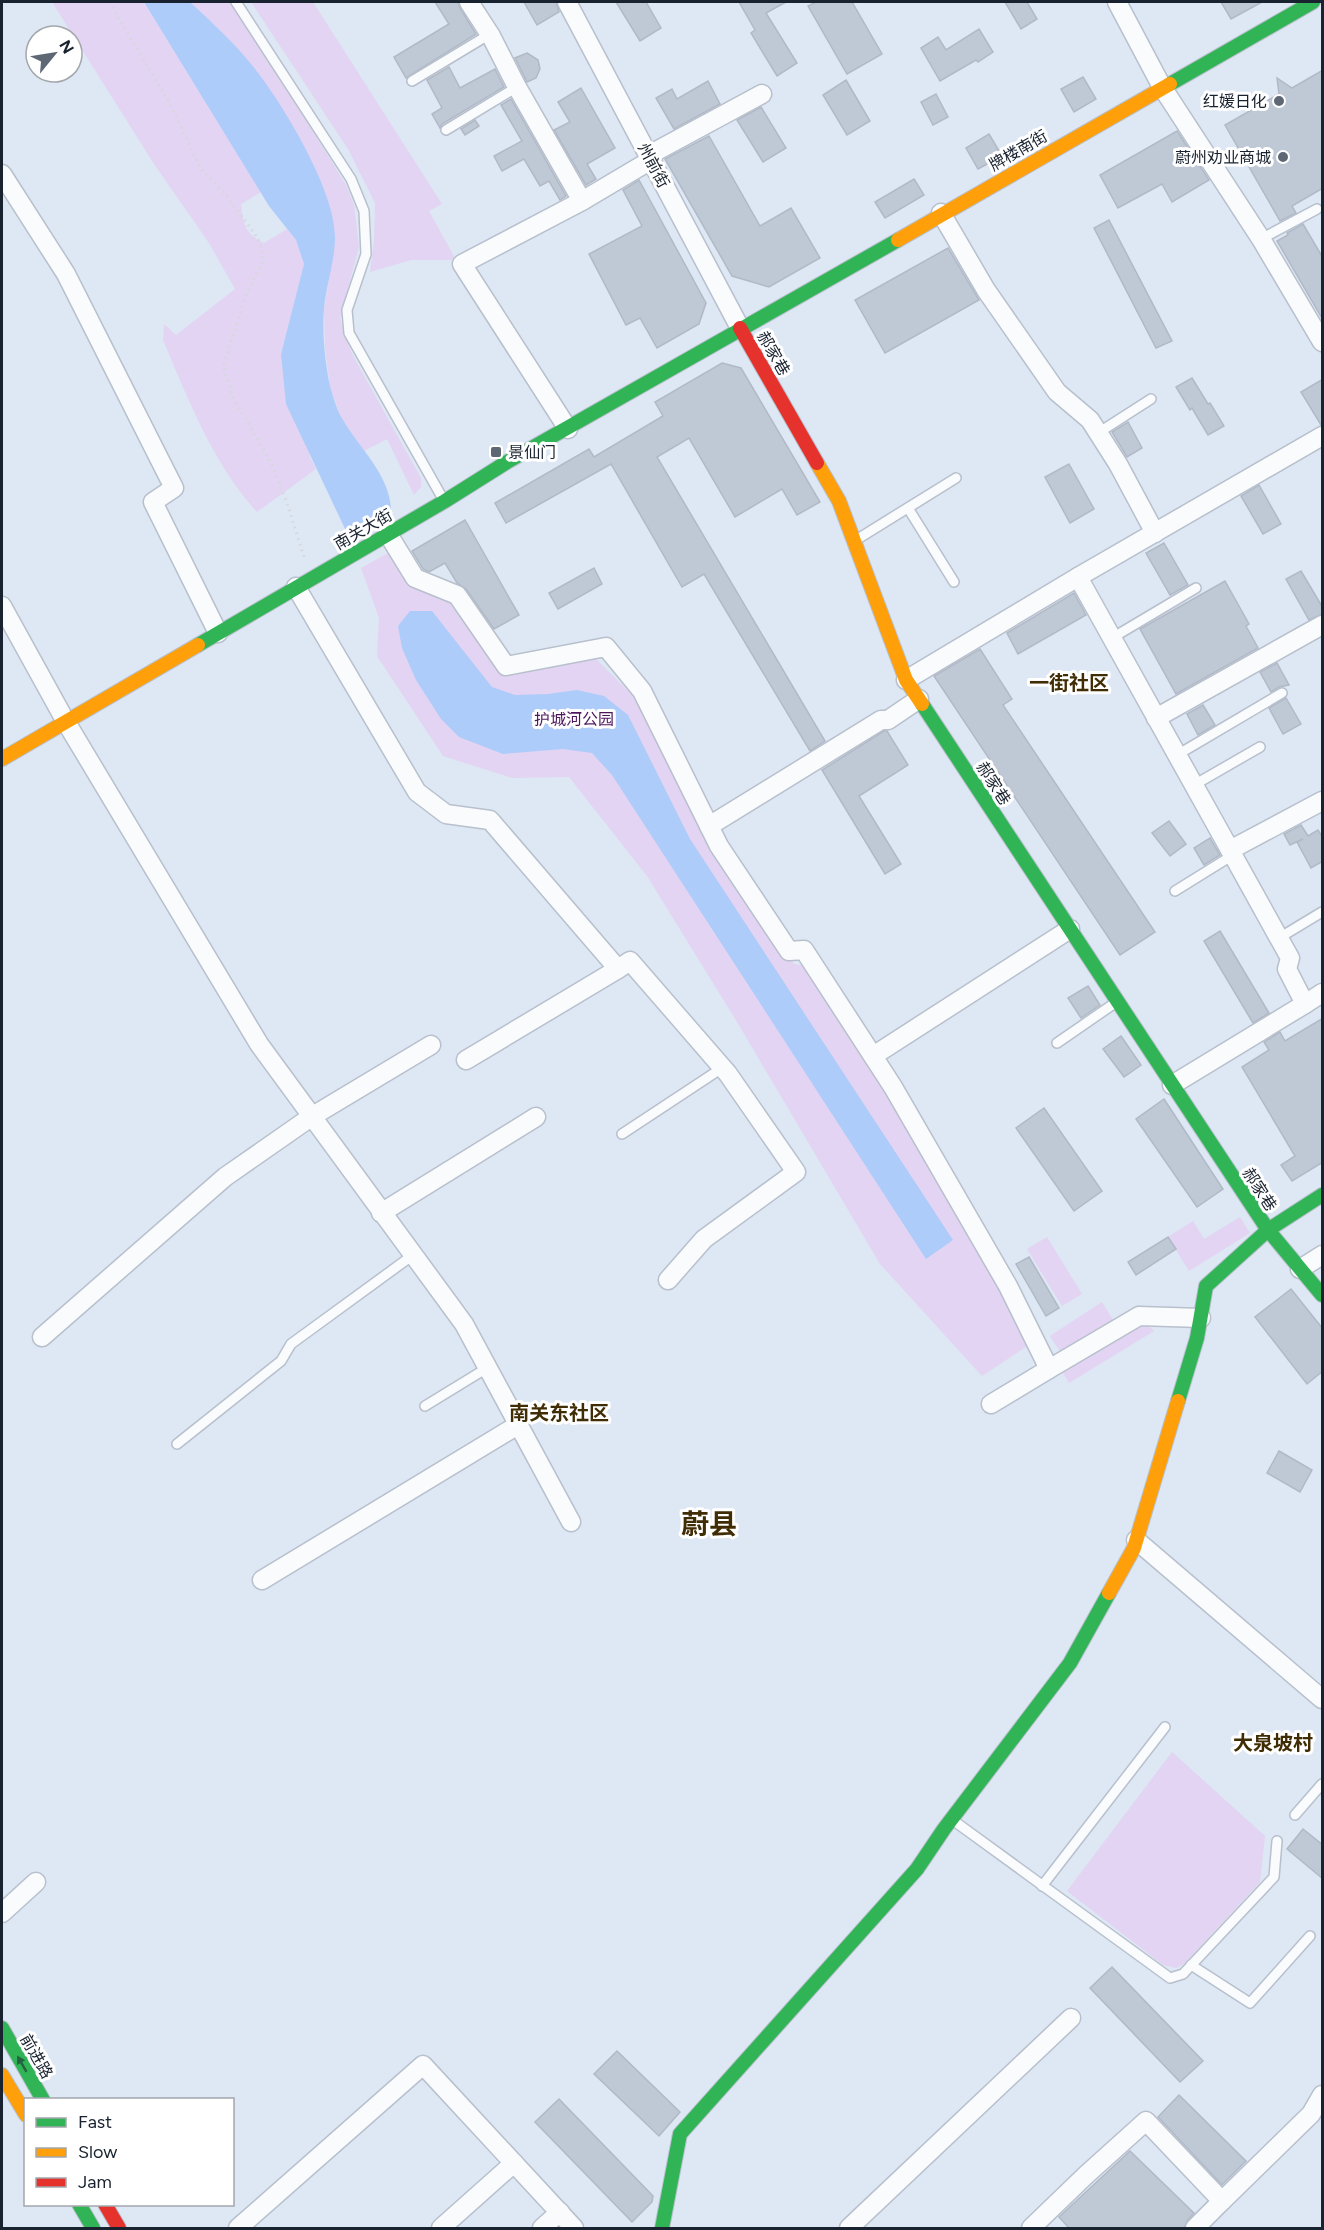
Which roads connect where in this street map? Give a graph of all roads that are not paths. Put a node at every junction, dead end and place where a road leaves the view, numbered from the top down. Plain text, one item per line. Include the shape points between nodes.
1 (236, 2) edge
2 (470, 2) edge
3 (567, 2) edge
4 (1117, 2) edge
5 (1313, 2) edge
6 (490, 34) junction
7 (412, 81) dead end
8 (517, 87) junction
9 (1162, 87) junction
10 (762, 94) dead end
11 (446, 130) dead end
12 (650, 157) junction
13 (2, 174) edge
14 (582, 201) junction
15 (1317, 209) dead end
16 (941, 213) junction
17 (1262, 239) junction
18 (741, 328) junction
19 (1323, 342) edge
20 (1151, 399) dead end
21 (568, 429) junction
22 (1098, 433) junction
23 (1323, 436) edge
24 (956, 478) dead end
25 (445, 501) junction
26 (908, 508) junction
27 (1155, 533) junction
28 (388, 534) junction
29 (854, 542) junction
30 (1078, 577) junction
31 (954, 582) dead end
32 (304, 583) junction
33 (1196, 588) dead end
34 (2, 606) edge
35 (1323, 625) edge
36 (218, 633) junction
37 (1112, 638) junction
38 (906, 680) junction
39 (1282, 693) dead end
40 (919, 699) junction
41 (1156, 718) junction
42 (66, 722) junction
43 (1260, 747) dead end
44 (1177, 755) junction
45 (2, 759) edge
46 (1194, 785) junction
47 (1323, 801) edge
48 (710, 826) junction
49 (1231, 852) junction
50 (1175, 891) dead end
51 (1323, 912) edge
52 (1070, 929) junction
53 (1279, 938) junction
54 (618, 969) junction
55 (1323, 993) edge
56 (1117, 1001) junction
57 (1305, 1004) junction
58 (1057, 1043) dead end
59 (430, 1045) dead end
60 (873, 1056) junction
61 (466, 1060) dead end
62 (722, 1068) junction
63 (1172, 1085) junction
64 (311, 1117) junction
65 (536, 1117) dead end
66 (622, 1134) dead end
67 (1323, 1195) edge
68 (381, 1213) junction
69 (1268, 1230) junction
70 (413, 1255) junction
71 (1323, 1255) edge
72 (1300, 1269) junction
73 (668, 1280) dead end
74 (1323, 1295) edge
75 (1201, 1318) junction
76 (42, 1337) dead end
77 (487, 1368) junction
78 (1049, 1369) junction
79 (990, 1404) dead end
80 (425, 1406) dead end
81 (518, 1425) junction
82 (177, 1444) dead end
83 (570, 1522) dead end
84 (1136, 1540) junction
85 (262, 1580) dead end
86 (1323, 1699) edge
87 (1165, 1727) dead end
88 (1323, 1784) edge
89 (1295, 1815) dead end
90 (952, 1819) junction
91 (1277, 1840) dead end
92 (36, 1882) dead end
93 (1042, 1886) junction
94 (2, 1912) edge
95 (1310, 1936) dead end
96 (1191, 1965) junction
97 (1071, 2018) dead end
98 (2, 2032) edge
99 (2, 2075) edge
100 (1323, 2095) edge
101 (42, 2098) edge
102 (24, 2112) edge
103 (514, 2163) junction
104 (1222, 2201) junction
105 (80, 2206) edge
106 (106, 2206) edge
107 (560, 2212) junction
108 (93, 2229) edge
109 (119, 2229) edge
110 (238, 2229) edge
111 (441, 2229) edge
112 (542, 2229) edge
113 (574, 2229) edge
114 (662, 2229) edge
115 (849, 2229) edge
116 (1031, 2229) edge
117 (1195, 2229) edge

1 - 25 lane via 351,179 364,211 366,254 347,310 349,333
2 - 6 street
3 - 12 street, 州前街
4 - 9 street
5 - 9 street, 牌楼南街
6 - 7 lane
6 - 8 street
8 - 11 lane
8 - 14 street
9 - 16 street, 牌楼南街
9 - 17 street
10 - 12 street
12 - 14 street
12 - 18 street, 州前街
13 - 36 street via 66,274 174,488 153,502
14 - 21 street via 462,264
15 - 17 lane
16 - 18 street, 牌楼南街
16 - 22 street via 986,290 1057,392 1090,420
17 - 19 street
18 - 21 street, 南关大街
18 - 29 street, 郝家巷 via 839,501
20 - 22 lane
21 - 25 street, 南关大街
22 - 27 street
23 - 27 street
24 - 26 lane
25 - 28 street, 南关大街
26 - 29 lane
26 - 31 lane
27 - 30 street
28 - 32 street, 南关大街
28 - 48 street via 415,578 457,595 506,666 606,647 642,691
29 - 38 street, 郝家巷
30 - 37 street
30 - 38 street
32 - 36 street, 南关大街
32 - 54 street via 417,792 446,814 490,820
33 - 37 lane
34 - 42 street
35 - 41 street
36 - 42 street, 南关大街
37 - 41 street
38 - 40 street, 郝家巷
39 - 44 lane
40 - 48 street
40 - 52 street, 郝家巷
41 - 44 street
42 - 45 street, 南关大街
42 - 64 street via 260,1044
43 - 46 lane
44 - 46 street
46 - 49 street
47 - 49 street
48 - 60 street via 719,846 789,951 804,950
49 - 50 lane
49 - 53 street
51 - 53 lane
52 - 56 street, 郝家巷
52 - 60 street
53 - 57 street via 1290,957 1287,969
54 - 61 street
54 - 62 street via 630,961
55 - 57 street
56 - 58 lane
56 - 63 street, 郝家巷
57 - 63 street
59 - 64 street
60 - 78 street via 1008,1286
62 - 66 lane
62 - 73 street via 796,1172 704,1239
63 - 69 street, 郝家巷
64 - 68 street
64 - 76 street via 225,1177
65 - 68 street
67 - 69 street
68 - 70 street
69 - 72 street, 郝家巷
69 - 75 street via 1206,1286
70 - 77 street via 464,1324
70 - 82 lane via 291,1344 281,1361
71 - 72 street
72 - 74 street, 郝家巷
75 - 78 street via 1139,1316
75 - 84 street
77 - 80 lane
77 - 81 street
78 - 79 street
81 - 83 street
81 - 85 street
84 - 86 street
84 - 90 street via 1070,1663
87 - 93 lane
88 - 89 lane
90 - 93 lane
90 - 114 street via 917,1869 680,2134
91 - 96 lane via 1274,1877
92 - 94 street
93 - 96 lane via 1170,1978 1183,1974
95 - 96 lane via 1250,2003
97 - 115 street
101 -> 98 street, 前进路
99 - 102 street
100 - 104 street via 1311,2114
103 - 107 street
103 - 110 street via 423,2065
103 - 111 street
104 - 116 street via 1146,2121
104 - 117 street
105 - 108 street
106 - 109 street
107 - 112 street
107 - 113 street

